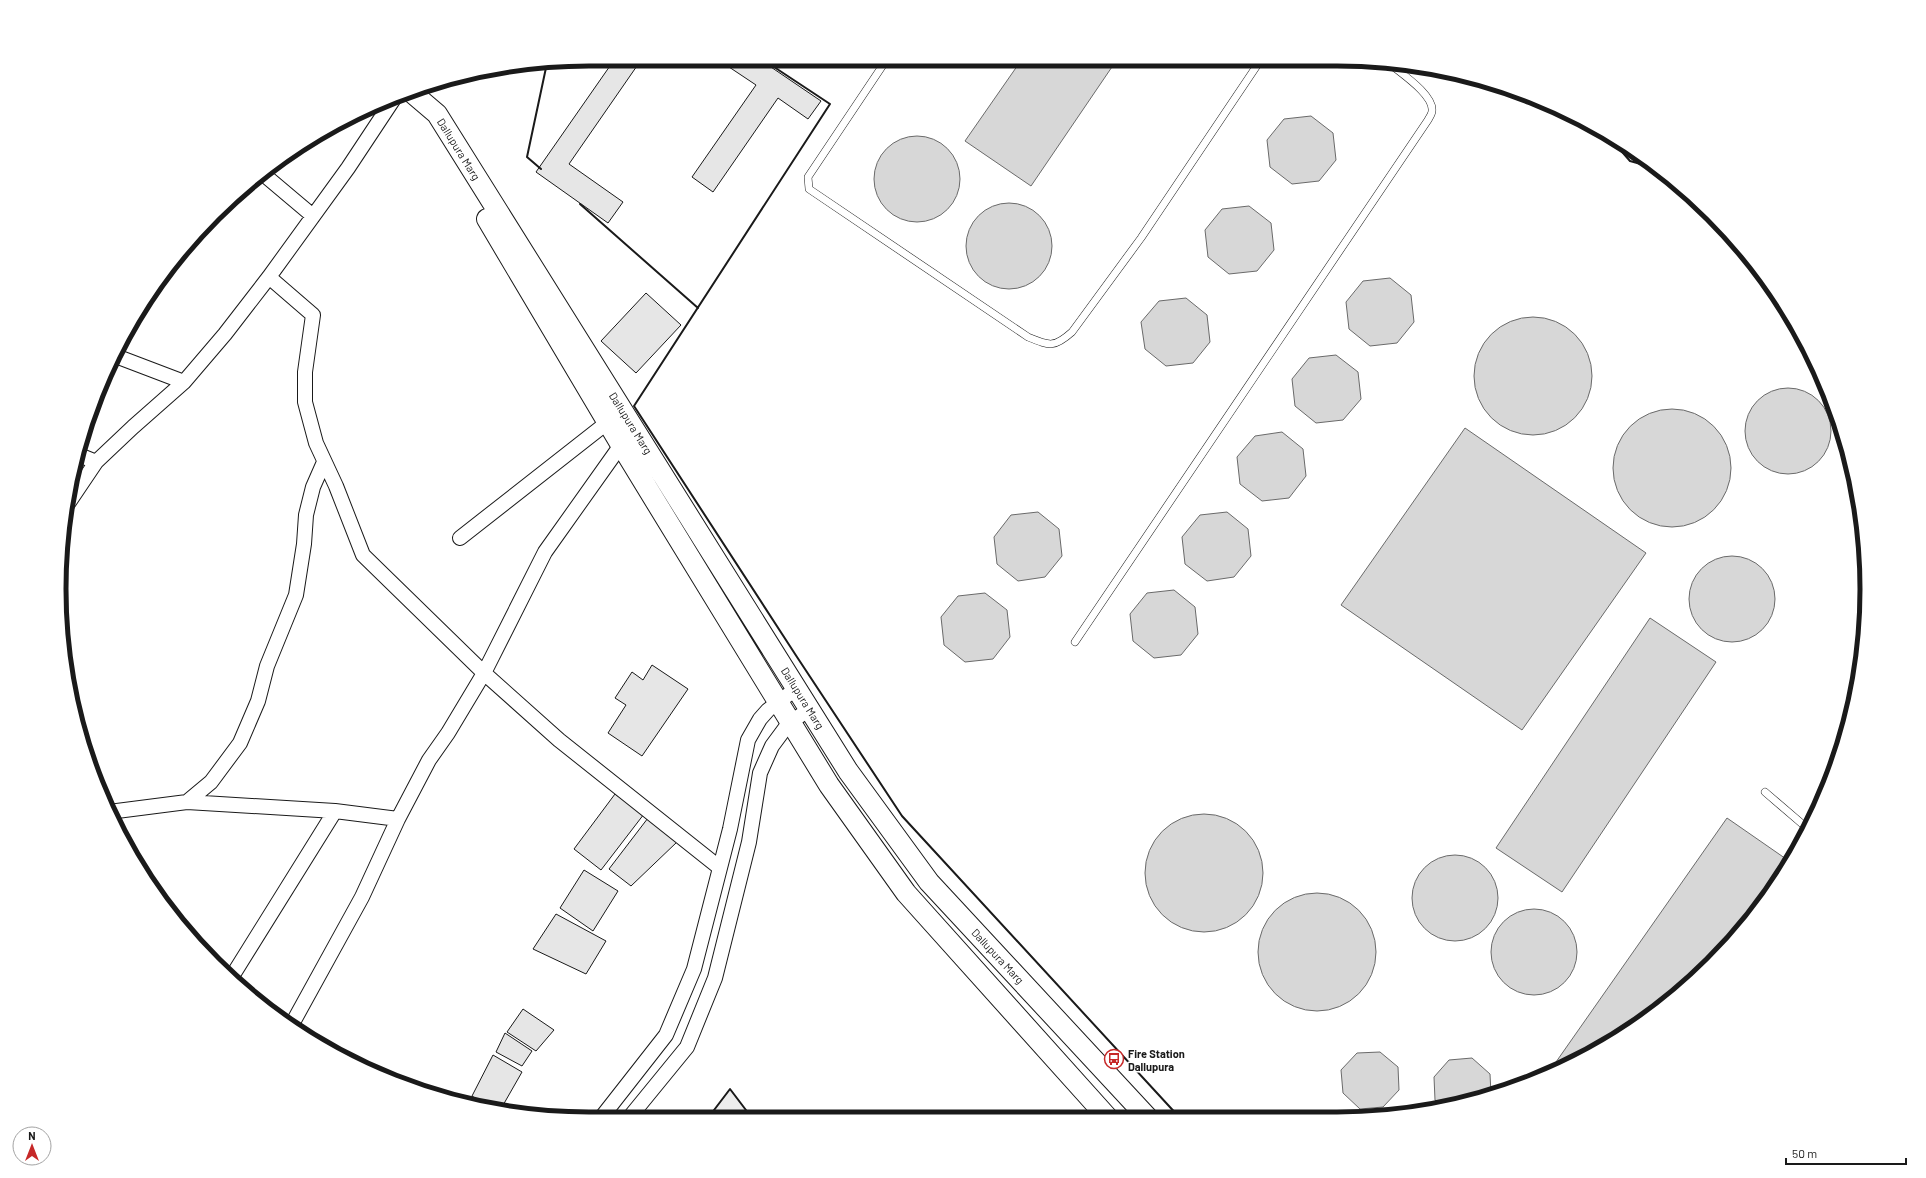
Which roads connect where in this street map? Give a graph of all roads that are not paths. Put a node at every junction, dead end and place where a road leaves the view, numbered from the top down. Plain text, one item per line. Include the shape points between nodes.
1 (882, 66) edge
2 (1257, 66) edge
3 (1396, 69) edge
4 (416, 97) edge
5 (389, 106) edge
6 (267, 177) edge
7 (313, 216) junction
8 (269, 277) junction
9 (120, 357) edge
10 (184, 382) junction
11 (608, 422) junction
12 (621, 445) junction
13 (83, 457) edge
14 (96, 462) junction
15 (324, 462) junction
16 (75, 493) edge
17 (460, 538) dead end
18 (1074, 642) dead end
19 (484, 674) junction
20 (797, 688) junction
21 (779, 703) junction
22 (810, 709) junction
23 (789, 723) junction
24 (1765, 792) dead end
25 (187, 802) junction
26 (116, 811) edge
27 (335, 811) junction
28 (398, 819) junction
29 (1803, 825) edge
30 (720, 868) junction
31 (234, 973) edge
32 (294, 1021) edge
33 (606, 1112) edge
34 (635, 1112) edge
35 (1103, 1112) edge
36 (1142, 1112) edge

1 - 2 lane via 808,177 809,189 1028,337 1048,345 1060,342 1072,332 1141,238
3 - 18 lane via 1429,100 1432,111 1428,120
4 - 11 main road, Dallupura Marg via 427,122
4 - 20 main road, Dallupura Marg via 437,114
5 - 7 street
6 - 7 street
7 - 8 street
8 - 10 street
8 - 15 street via 313,315 305,372 305,402
9 - 10 street
10 - 14 street
11 - 12 main road, Dallupura Marg
11 - 17 street
12 - 19 street via 545,552
12 - 21 main road, Dallupura Marg
13 - 14 street
14 - 16 street
15 - 19 street via 363,555
15 - 25 street via 313,487 306,515 296,595 267,666 258,701 240,743 211,782
19 - 28 street via 429,760
19 - 30 street via 559,740
20 - 21 street
20 - 22 main road, Dallupura Marg
21 - 23 main road, Dallupura Marg
21 - 30 street via 760,719 748,740
22 - 23 street
22 - 36 main road, Dallupura Marg via 848,771 929,882
23 - 34 street via 772,746 760,774 749,842 715,978 687,1047
23 - 35 main road, Dallupura Marg via 829,785 906,893
24 - 29 lane
25 - 26 street
25 - 27 street
27 - 28 street
27 - 31 street
28 - 32 street via 362,897
30 - 33 street via 694,969 666,1035

